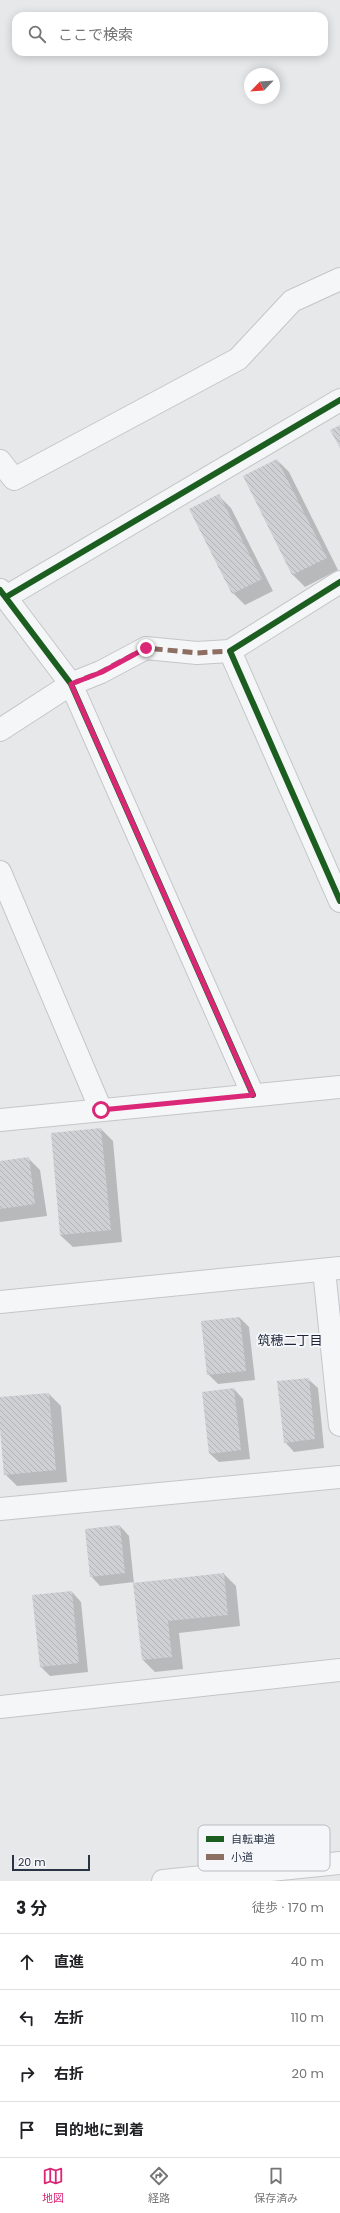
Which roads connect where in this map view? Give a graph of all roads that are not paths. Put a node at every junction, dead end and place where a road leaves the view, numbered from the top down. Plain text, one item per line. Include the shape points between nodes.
1 (340, 279) edge
2 (340, 400) edge
3 (0, 461) edge
4 (340, 582) edge
5 (3, 594) edge
6 (230, 651) junction
7 (71, 684) junction
8 (0, 730) edge
9 (0, 872) edge
10 (340, 901) edge
11 (340, 1087) edge
12 (253, 1095) junction
13 (101, 1110) junction
14 (0, 1120) edge
15 (332, 1269) edge
16 (0, 1302) edge
17 (340, 1425) edge
18 (340, 1476) edge
19 (0, 1509) edge
20 (340, 1670) edge
21 (0, 1706) edge
22 (340, 1863) edge
23 (330, 1864) edge
24 (261, 1871) edge
25 (163, 1881) edge

1 - 3 street via 292,301 238,359 14,479
2 - 5 street
4 - 6 street
5 - 7 street
6 - 7 street via 197,653 146,648 102,672
6 - 10 street
7 - 8 street
7 - 12 street
9 - 13 street
11 - 12 street
12 - 13 street
13 - 14 street
15 - 16 street
15 - 17 street
18 - 19 street
20 - 21 street
22 - 23 street
24 - 25 street

